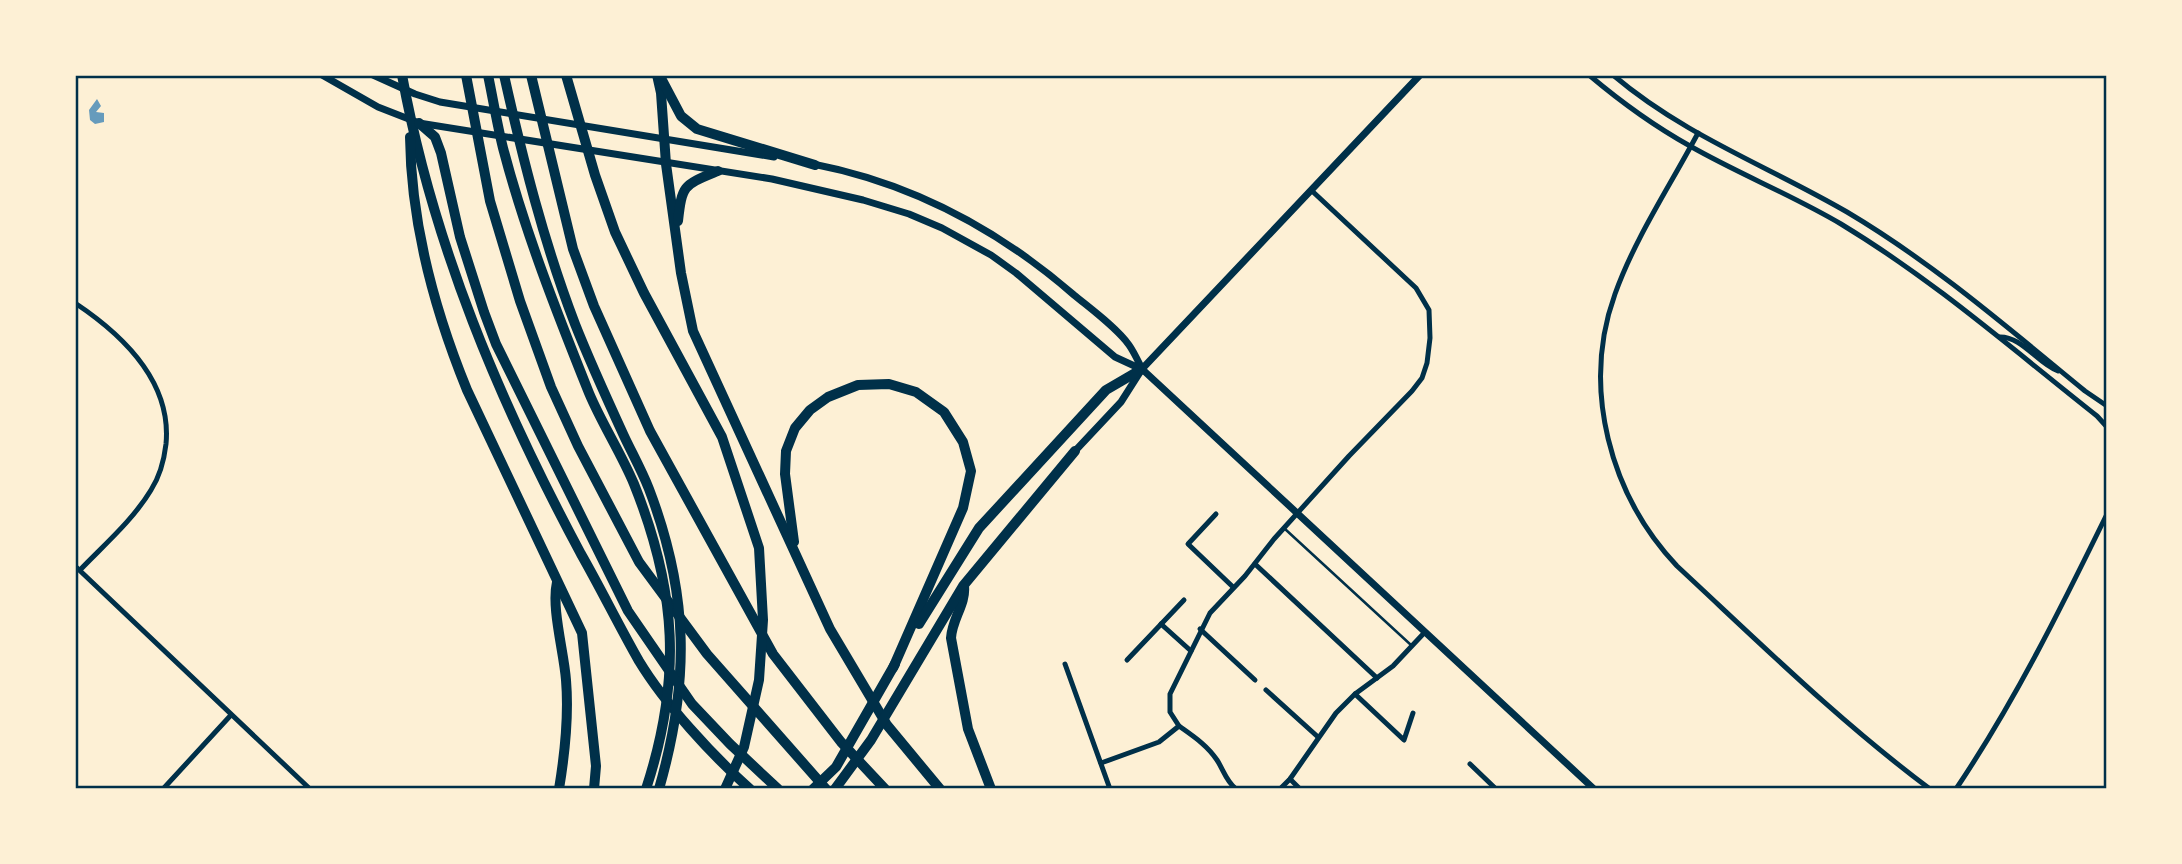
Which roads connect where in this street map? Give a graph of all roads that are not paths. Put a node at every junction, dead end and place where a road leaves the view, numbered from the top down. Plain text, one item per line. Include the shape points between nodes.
1 (322, 75) edge
2 (373, 75) edge
3 (402, 75) edge
4 (466, 75) edge
5 (488, 75) edge
6 (504, 75) edge
7 (531, 75) edge
8 (566, 75) edge
9 (658, 75) edge
10 (1420, 75) edge
11 (1590, 75) edge
12 (1614, 75) edge
13 (415, 122) junction
14 (1698, 133) junction
15 (664, 138) junction
16 (1691, 147) junction
17 (666, 164) junction
18 (815, 165) junction
19 (718, 171) junction
20 (1311, 190) junction
21 (676, 236) junction
22 (75, 303) edge
23 (1999, 337) junction
24 (1142, 369) junction
25 (2064, 374) junction
26 (2107, 406) edge
27 (2107, 427) edge
28 (1075, 451) joint
29 (1216, 514) dead end
30 (1298, 514) junction
31 (2107, 514) edge
32 (1284, 529) junction
33 (796, 554) junction
34 (1255, 564) junction
35 (77, 568) edge
36 (557, 582) junction
37 (964, 586) junction
38 (1233, 587) junction
39 (1184, 600) dead end
40 (1161, 624) junction
41 (1200, 629) junction
42 (1425, 632) junction
43 (1412, 647) junction
44 (1191, 651) junction
45 (1127, 660) dead end
46 (1065, 664) dead end
47 (893, 668) junction
48 (1377, 678) junction
49 (1255, 680) dead end
50 (1266, 690) dead end
51 (1355, 694) junction
52 (1413, 713) dead end
53 (231, 715) junction
54 (1179, 726) junction
55 (1318, 737) junction
56 (1101, 763) junction
57 (1470, 764) dead end
58 (1290, 779) junction
59 (163, 789) edge
60 (310, 789) edge
61 (559, 789) edge
62 (594, 789) edge
63 (646, 789) edge
64 (659, 789) edge
65 (725, 789) edge
66 (750, 789) edge
67 (778, 789) edge
68 (813, 789) edge
69 (826, 789) edge
70 (835, 789) edge
71 (885, 789) edge
72 (940, 789) edge
73 (990, 789) edge
74 (1110, 789) edge
75 (1236, 789) edge
76 (1280, 789) edge
77 (1300, 789) edge
78 (1496, 789) edge
79 (1594, 789) edge
80 (1930, 789) edge
81 (1956, 789) edge

1 - 13 main road
2 - 15 main road via 440,102
3 - 13 highway
4 - 69 highway via 490,201 516,289 578,446 639,562 707,654
5 - 63 highway via 503,147 536,258 658,549 670,624 671,682 659,750
6 - 64 highway via 549,252 576,326 648,486 674,573 681,673 672,743
7 - 71 highway via 573,249 650,431 773,654 841,742
8 - 65 highway via 615,232 722,437 759,548 759,680 744,747
9 - 15 highway
9 - 18 highway via 681,116 697,129
10 - 20 main road
11 - 16 street
12 - 14 street
13 - 17 main road
13 - 36 highway via 411,175 421,243 450,349
13 - 66 highway via 435,217 473,326 538,473 640,663 682,718
13 - 67 highway via 435,137 441,153 460,237 496,344 628,611 692,704
14 - 16 street
14 - 25 street via 1872,228 1947,279
15 - 17 highway
15 - 18 main road
16 - 23 street via 1840,223 1920,275
16 - 80 street via 1629,263 1608,321 1602,351 1602,401 1620,480 1634,508 1677,566 1860,734
17 - 19 main road
17 - 21 highway
18 - 24 main road via 914,194 1016,248 1129,345
19 - 21 highway via 685,188
19 - 24 main road via 817,188 942,228 991,255 1115,357
20 - 24 main road
20 - 30 street via 1416,288 1429,310 1430,338 1427,363 1417,384
21 - 33 highway via 693,331
22 - 35 street via 122,340 147,370 164,412 166,437 160,473 152,489
23 - 25 street via 2013,340 2045,366
23 - 27 street
24 - 28 main road via 1121,402
24 - 30 main road
24 - 47 highway via 1106,390 979,528
25 - 26 street
28 - 37 highway
29 - 38 street via 1188,544
30 - 32 street
30 - 42 main road
31 - 81 street via 2034,662
32 - 34 street
32 - 43 lane
33 - 47 highway via 786,451 795,428 810,410 858,385 889,384 916,392 944,412 963,442 971,471 963,508
33 - 72 highway via 830,629 887,725
34 - 38 street
34 - 48 street
35 - 53 street
36 - 61 highway via 566,681 566,746
36 - 62 highway via 582,633 596,766
37 - 70 highway via 871,740
37 - 73 highway via 951,638 968,729
38 - 41 street
39 - 40 street
40 - 44 street
40 - 45 street
41 - 44 street
41 - 49 street
42 - 43 street
42 - 79 main road
43 - 48 street
44 - 54 street via 1169,698 1171,716
46 - 56 street
47 - 68 highway via 836,766
48 - 51 street
50 - 55 street
51 - 52 street via 1404,740
51 - 55 street
53 - 59 street
53 - 60 street
54 - 56 street via 1159,742
54 - 75 street via 1206,747
55 - 58 street
56 - 74 street
57 - 78 street
58 - 76 street
58 - 77 street

